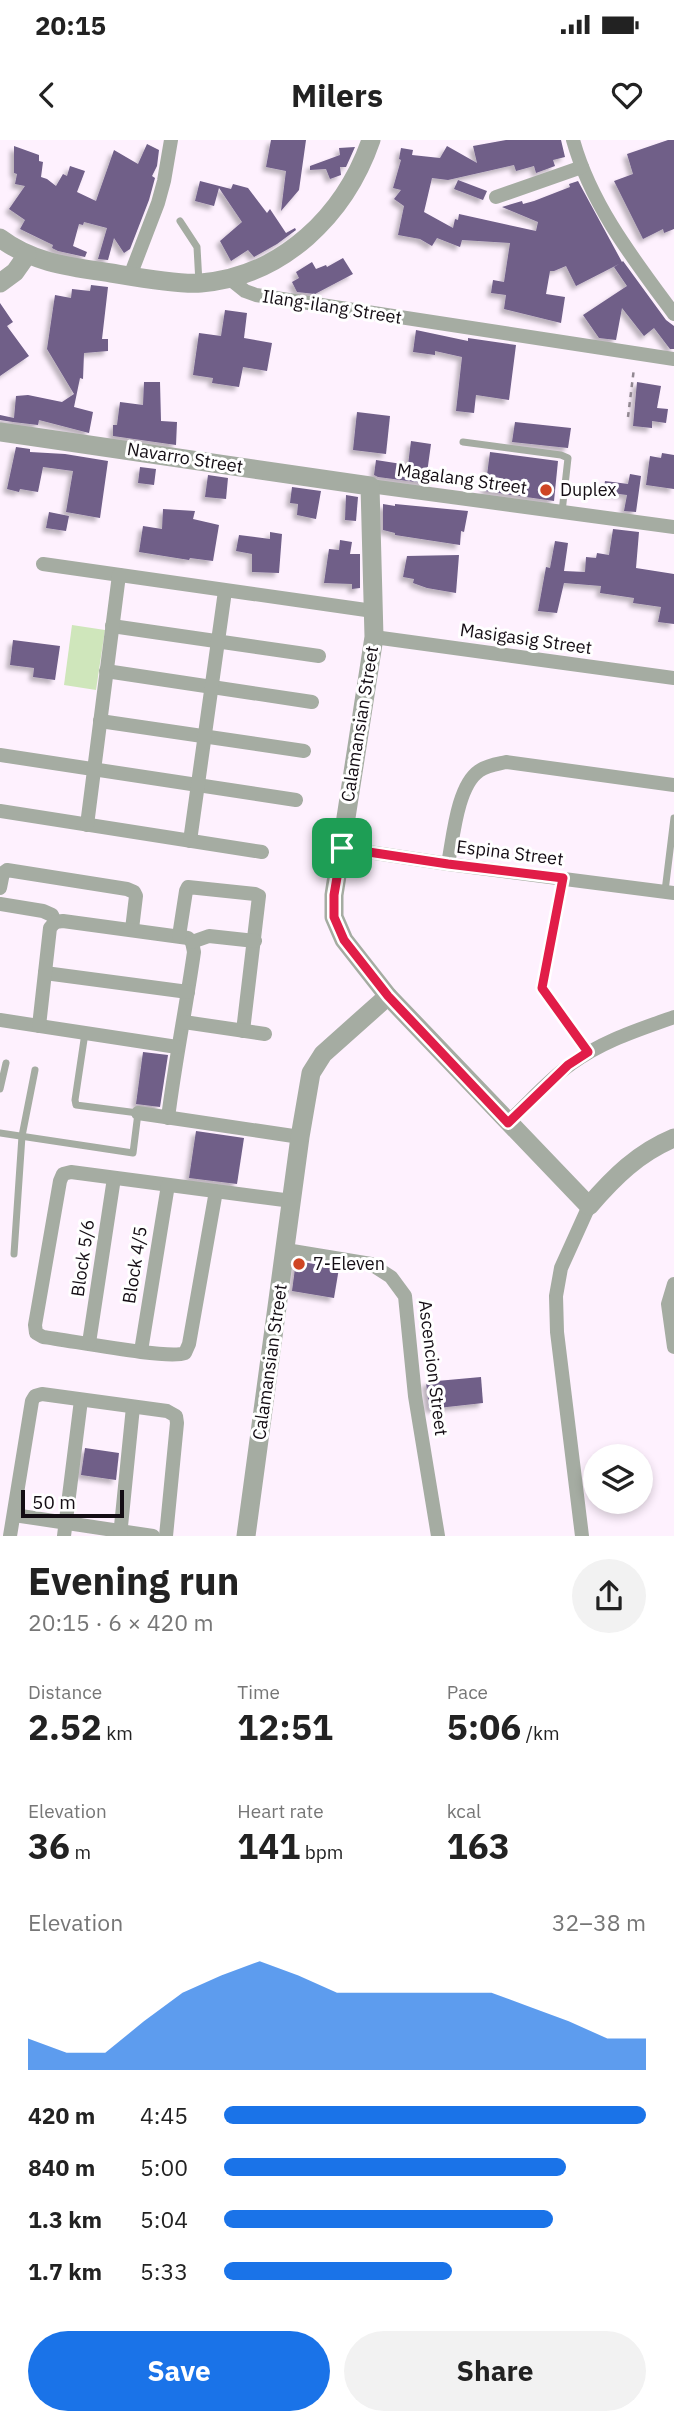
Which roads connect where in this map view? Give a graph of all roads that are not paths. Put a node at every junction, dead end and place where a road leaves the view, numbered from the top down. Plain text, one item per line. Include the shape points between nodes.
1 (171, 140) edge
2 (371, 140) edge
3 (573, 140) edge
4 (582, 167) junction
5 (496, 197) dead end
6 (180, 221) dead end
7 (0, 238) edge
8 (27, 255) junction
9 (130, 276) junction
10 (230, 279) junction
11 (0, 283) edge
12 (199, 284) junction
13 (674, 314) edge
14 (674, 359) edge
15 (0, 432) edge
16 (463, 442) dead end
17 (370, 486) junction
18 (562, 512) junction
19 (674, 527) edge
20 (43, 564) dead end
21 (118, 575) junction
22 (225, 591) junction
23 (373, 611) junction
24 (112, 626) junction
25 (374, 637) junction
26 (218, 641) junction
27 (319, 656) dead end
28 (106, 671) junction
29 (674, 678) edge
30 (212, 687) junction
31 (312, 702) dead end
32 (100, 721) junction
33 (205, 736) junction
34 (304, 751) dead end
35 (0, 755) edge
36 (94, 769) junction
37 (198, 785) junction
38 (674, 785) edge
39 (296, 800) dead end
40 (0, 811) edge
41 (674, 818) edge
42 (87, 825) junction
43 (190, 841) junction
44 (342, 848) junction
45 (262, 852) dead end
46 (448, 864) junction
47 (0, 888) edge
48 (669, 892) edge
49 (0, 904) edge
50 (55, 922) junction
51 (132, 929) junction
52 (186, 939) junction
53 (255, 941) junction
54 (46, 973) junction
55 (188, 992) junction
56 (388, 996) junction
57 (674, 1017) edge
58 (0, 1020) edge
59 (184, 1022) junction
60 (39, 1026) junction
61 (243, 1031) junction
62 (85, 1033) junction
63 (265, 1034) dead end
64 (177, 1047) junction
65 (6, 1063) dead end
66 (35, 1070) dead end
67 (0, 1089) edge
68 (138, 1113) junction
69 (168, 1118) junction
70 (508, 1123) junction
71 (0, 1133) edge
72 (22, 1136) junction
73 (300, 1137) junction
74 (674, 1138) edge
75 (114, 1178) junction
76 (168, 1185) junction
77 (216, 1191) junction
78 (292, 1201) junction
79 (589, 1206) junction
80 (286, 1250) junction
81 (14, 1254) dead end
82 (674, 1284) edge
83 (89, 1343) junction
84 (674, 1348) edge
85 (141, 1351) junction
86 (81, 1400) junction
87 (133, 1407) junction
88 (14, 1515) junction
89 (65, 1529) edge
90 (120, 1533) edge
91 (10, 1536) edge
92 (153, 1536) edge
93 (166, 1536) edge
94 (246, 1536) edge
95 (438, 1536) edge
96 (582, 1536) edge

1 - 9 street via 158,203
2 - 10 street via 357,176 312,235 280,259
3 - 4 street
4 - 5 street
4 - 13 street via 615,232
6 - 12 lane via 197,247
7 - 8 street
8 - 9 street
8 - 11 street
9 - 12 street
10 - 12 street
10 - 14 street, Ilang-ilang Street via 256,295
15 - 17 street, Navarro Street
16 - 18 lane via 568,458
17 - 18 street, Magalang Street
17 - 23 street, Calamansian Street
18 - 19 street, Magalang Street
20 - 21 street
21 - 22 street
21 - 24 street
22 - 23 street
22 - 26 street
23 - 25 street, Calamansian Street
24 - 26 street
24 - 28 street
25 - 29 street, Masigasig Street
25 - 44 street, Calamansian Street
26 - 27 street
26 - 30 street
28 - 30 street
28 - 32 street
30 - 31 street
30 - 33 street
32 - 33 street
32 - 36 street
33 - 34 street
33 - 37 street
35 - 36 street
36 - 37 street
36 - 42 street
37 - 39 street
37 - 43 street
38 - 46 street via 506,762 489,766 464,788
40 - 42 street
41 - 48 lane
42 - 43 street
43 - 45 street
44 - 46 street, Espina Street
44 - 56 street, Calamansian Street via 334,917 344,940
46 - 48 street, Espina Street
47 - 51 street via 7,870 127,888 136,896
49 - 50 street via 43,911
50 - 51 street
50 - 54 street via 50,928
51 - 52 street
52 - 53 street via 209,936
52 - 53 street via 186,891 194,886 259,896
52 - 55 street via 194,952
53 - 61 street
54 - 55 street
54 - 60 street
55 - 59 street
56 - 70 street
56 - 73 street, Calamansian Street via 323,1054 311,1073
57 - 70 street via 588,1052 568,1065
58 - 60 street
59 - 61 street
59 - 64 street
60 - 62 street
61 - 63 street
62 - 64 street
62 - 68 lane via 76,1105
64 - 69 street
65 - 67 lane
66 - 72 lane
68 - 69 street
68 - 72 lane via 133,1153
69 - 73 street
70 - 79 street
71 - 72 lane
72 - 81 lane
73 - 78 street, Calamansian Street
74 - 79 street via 637,1157
75 - 76 street
75 - 83 street, Block 5/6
75 - 83 street via 63,1174 35,1325 36,1333 43,1337
76 - 77 street
76 - 85 street, Block 4/5
77 - 78 street
77 - 85 street via 185,1353
78 - 80 street, Calamansian Street
79 - 96 street via 561,1268 556,1296
80 - 94 street, Calamansian Street
80 - 95 street, Ascencion Street via 371,1264 391,1277 405,1296 415,1396
82 - 84 street via 668,1304
83 - 85 street
86 - 87 street
86 - 88 street via 35,1395
86 - 89 street
87 - 90 street
87 - 93 street via 176,1416
88 - 89 street
88 - 91 street
89 - 90 street
90 - 92 street

